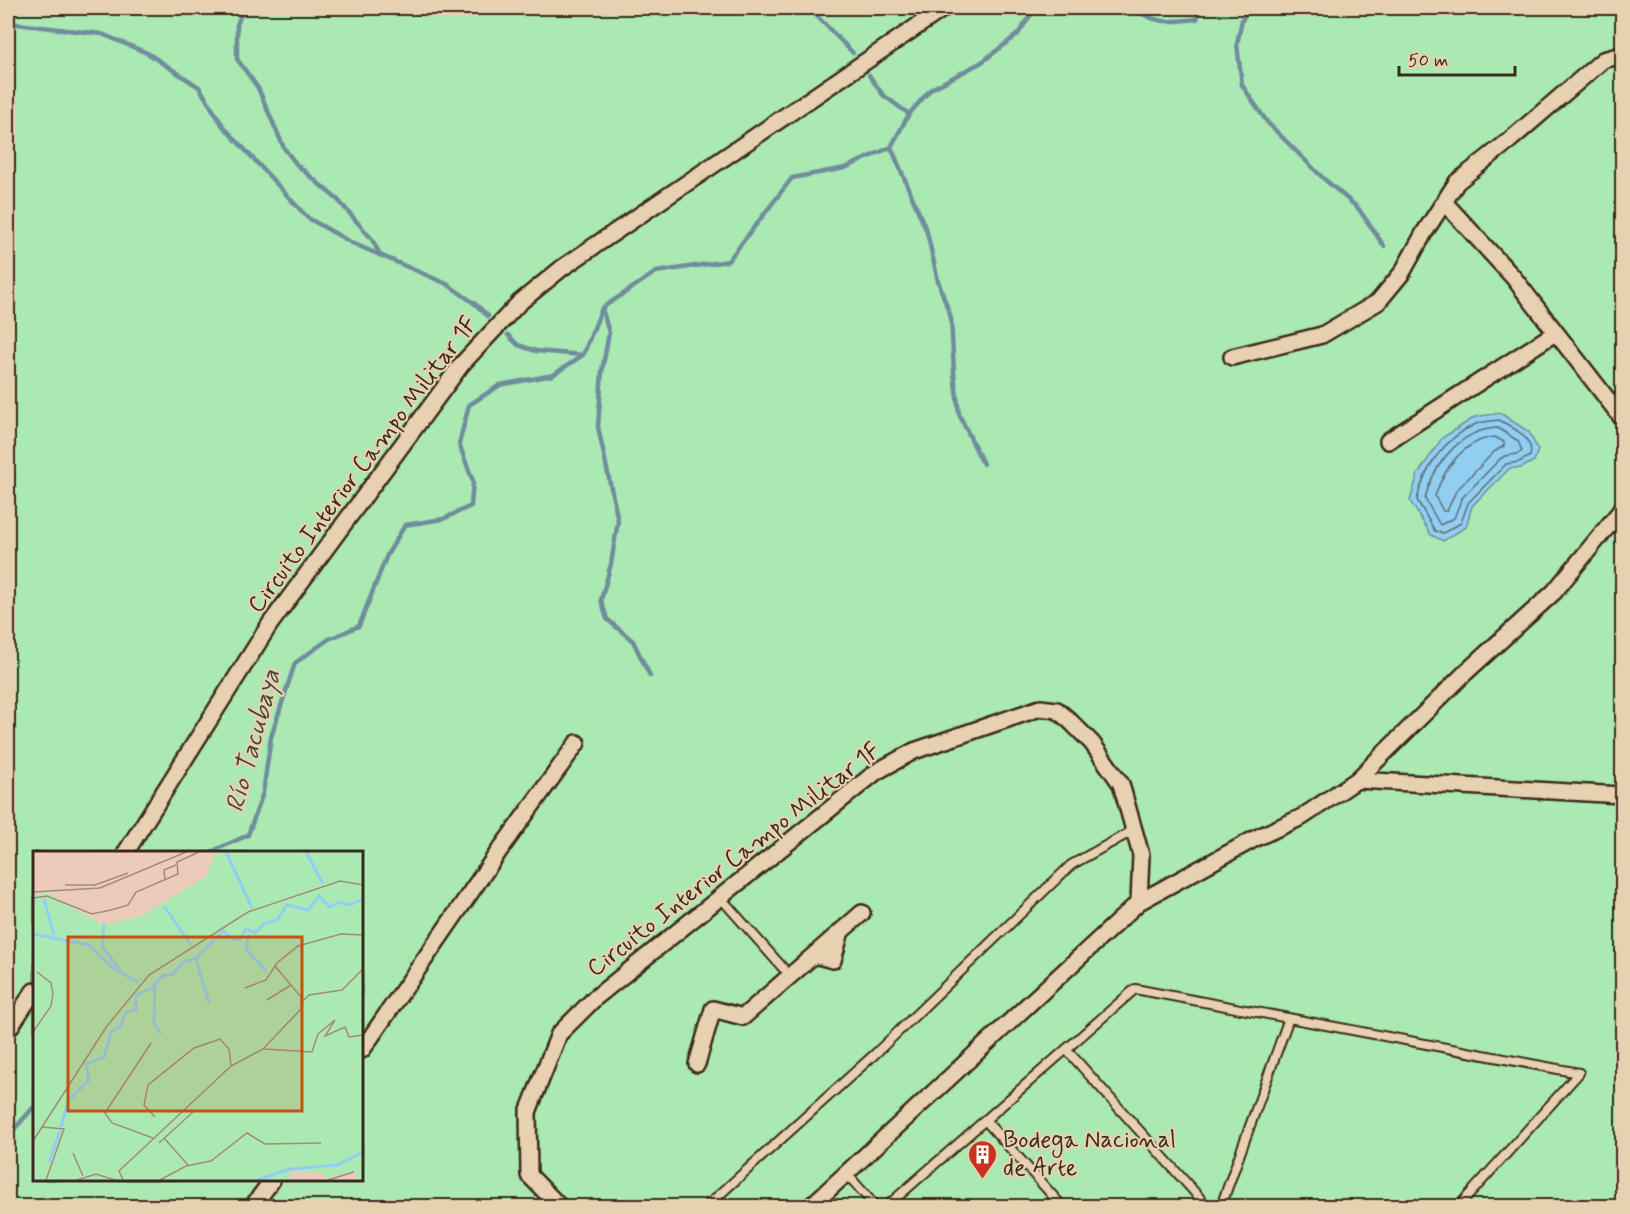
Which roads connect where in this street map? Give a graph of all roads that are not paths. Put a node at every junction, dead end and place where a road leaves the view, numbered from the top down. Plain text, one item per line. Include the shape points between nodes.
1 (944, 8) edge
2 (1623, 55) edge
3 (1444, 202) junction
4 (1555, 333) junction
5 (1232, 357) dead end
6 (1623, 418) edge
7 (1388, 441) dead end
8 (1623, 509) edge
9 (578, 743) dead end
10 (1357, 780) junction
11 (1623, 795) edge
12 (1135, 830) junction
13 (127, 851) edge
14 (720, 897) junction
15 (1139, 902) junction
16 (862, 913) dead end
17 (783, 968) dead end
18 (33, 992) edge
19 (1288, 1018) junction
20 (8, 1030) edge
21 (363, 1049) edge
22 (1066, 1049) junction
23 (697, 1064) dead end
24 (985, 1120) junction
25 (846, 1174) junction
26 (271, 1181) edge
27 (253, 1206) edge
28 (559, 1206) edge
29 (707, 1206) edge
30 (811, 1206) edge
31 (875, 1206) edge
32 (887, 1206) edge
33 (1062, 1206) edge
34 (1206, 1206) edge
35 (1221, 1206) edge
36 (1459, 1206) edge

1 - 13 street, Circuito Interior Campo Militar 1F via 562,268 519,303 461,365 270,624
2 - 3 street via 1603,60 1457,182
3 - 4 street via 1513,277
3 - 5 street via 1402,273 1378,302 1322,335
4 - 6 street
4 - 7 street
8 - 10 street via 1554,592
9 - 21 street
10 - 11 street
10 - 15 street via 1302,817
12 - 14 street, Circuito Interior Campo Militar 1F via 1121,784 1092,743 1057,710 1040,708 914,751 876,772
12 - 15 street, Circuito Interior Campo Militar 1F via 1141,855
12 - 29 lane via 1071,865 876,1053
14 - 17 lane
14 - 28 street, Circuito Interior Campo Militar 1F via 595,998 559,1034 528,1112 529,1175
15 - 25 street
16 - 23 street via 743,1017 713,1009
18 - 20 street
19 - 22 lane via 1134,989
19 - 35 lane
19 - 36 lane via 1579,1073
22 - 24 lane
22 - 34 lane
24 - 32 lane
24 - 33 lane
25 - 30 street
25 - 31 lane
26 - 27 street

